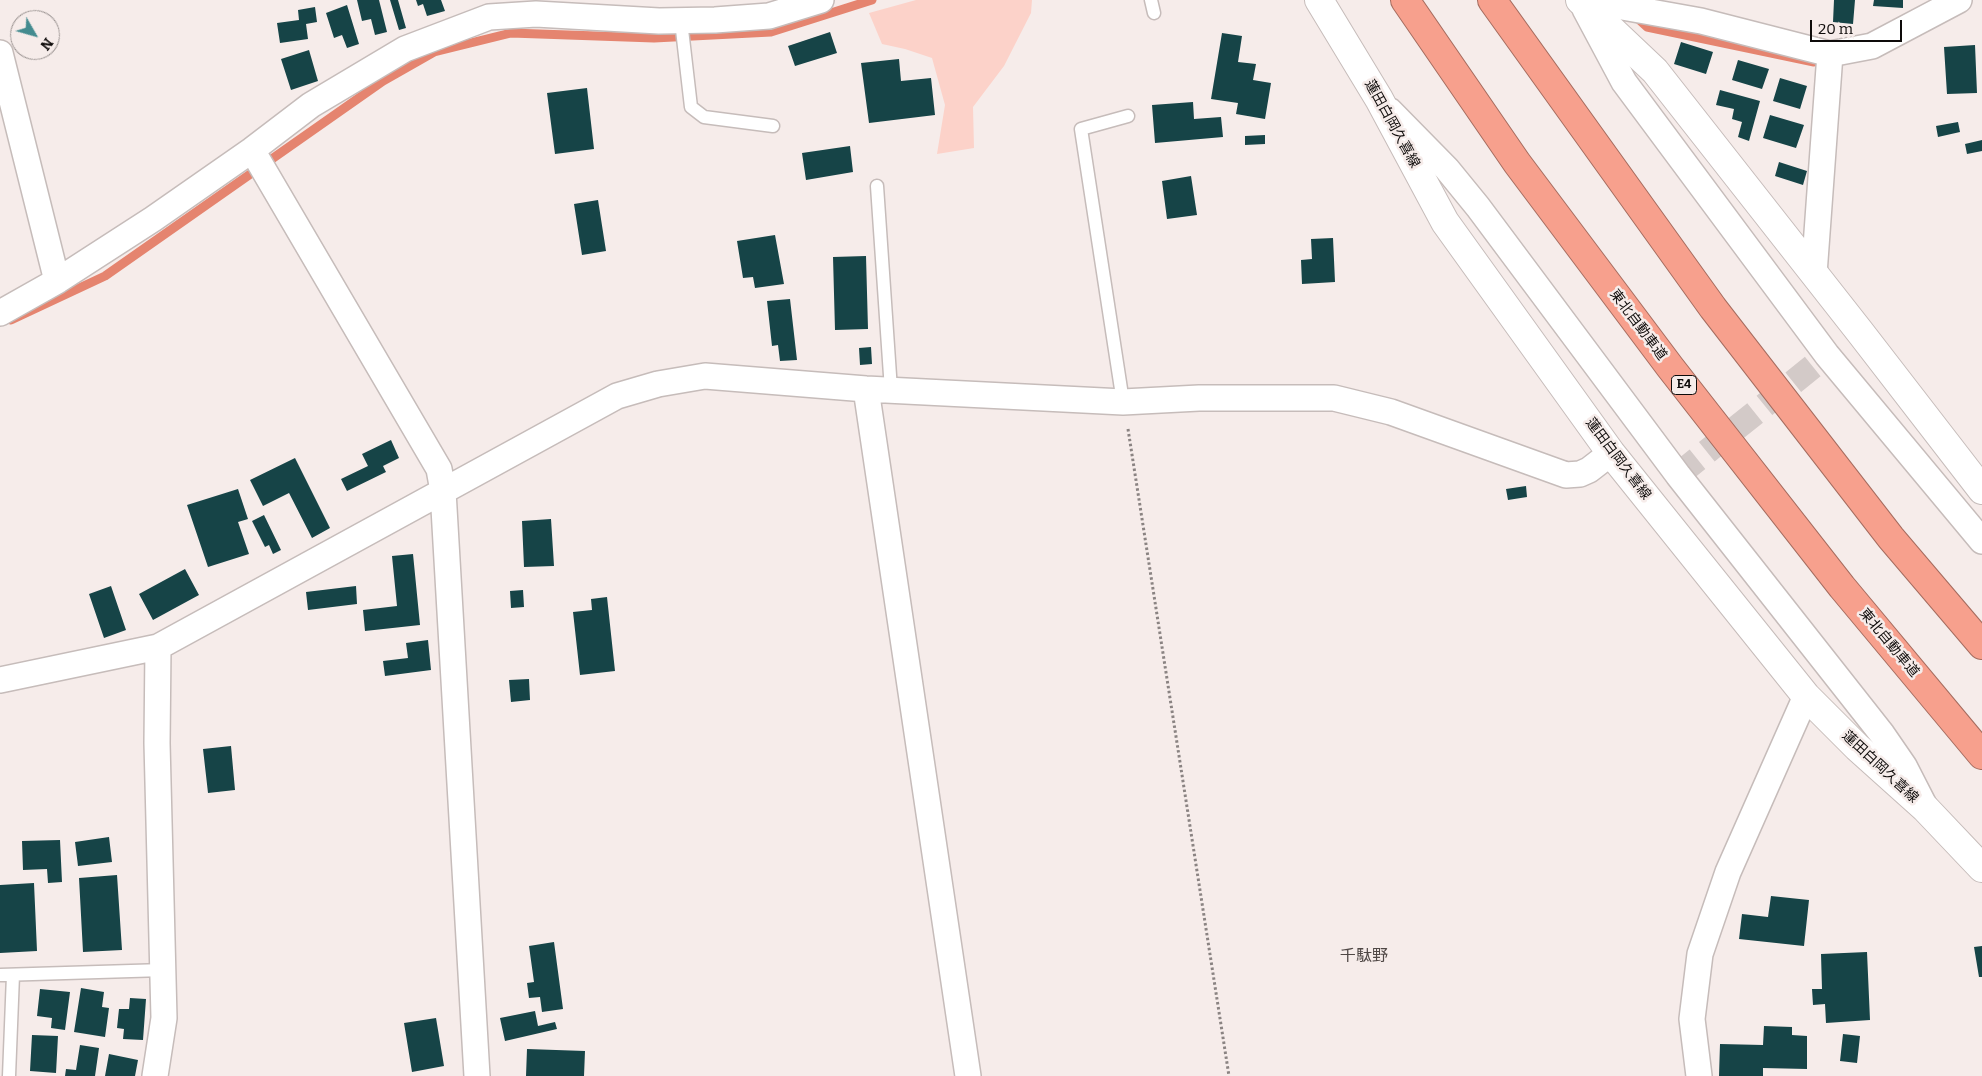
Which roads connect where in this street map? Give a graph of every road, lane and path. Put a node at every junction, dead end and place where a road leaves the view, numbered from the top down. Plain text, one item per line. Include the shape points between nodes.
1 (821, 0) edge
2 (1151, 0) edge
3 (1319, 0) edge
4 (1405, 0) edge
5 (1492, 0) edge
6 (1581, 0) edge
7 (1959, 0) edge
8 (1936, 6) edge
9 (1154, 13) dead end
10 (681, 21) junction
11 (0, 53) edge
12 (1830, 54) junction
13 (1379, 99) junction
14 (1128, 116) dead end
15 (774, 126) dead end
16 (252, 150) junction
17 (877, 186) dead end
18 (1814, 274) junction
19 (57, 281) junction
20 (0, 313) edge
21 (866, 389) junction
22 (891, 390) junction
23 (1123, 402) junction
24 (1611, 452) junction
25 (1982, 490) edge
26 (444, 491) junction
27 (1982, 541) edge
28 (1982, 646) edge
29 (158, 647) junction
30 (0, 680) edge
31 (1806, 696) junction
32 (1982, 755) edge
33 (1925, 808) junction
34 (1982, 868) edge
35 (164, 970) junction
36 (6, 975) edge
37 (9, 1076) edge
38 (155, 1076) edge
39 (477, 1076) edge
40 (968, 1076) edge
41 (1229, 1076) edge
42 (1699, 1076) edge

1 - 10 street via 769,16
2 - 9 lane
3 - 13 main road, 蓮田白岡久喜線
4 - 32 highway, 東北自動車道 / E4 via 1517,163 1670,367 1842,587
5 - 28 highway via 1713,308 1891,538
6 - 12 street via 1701,21
6 - 18 main road via 1655,71
6 - 27 street via 1624,82 1827,355
7 - 8 street
8 - 12 street via 1872,46
10 - 15 lane via 691,107 704,117
10 - 16 street via 536,14 489,17 405,49 311,105
11 - 19 street
12 - 18 street
13 - 24 main road, 蓮田白岡久喜線 via 1445,222
13 - 33 street via 1447,169 1478,207 1678,475 1882,734 1904,766
14 - 23 lane via 1081,129
16 - 19 street
16 - 26 street via 439,469
17 - 22 lane
18 - 25 main road
19 - 20 street
21 - 22 street
21 - 26 street via 706,376 658,384 617,396
21 - 40 street
22 - 23 street
23 - 24 street via 1198,398 1334,398 1391,412 1566,475 1589,470
23 - 41 path
24 - 31 main road, 蓮田白岡久喜線
26 - 29 street
26 - 39 street
29 - 30 street
29 - 35 street via 157,743
31 - 33 main road, 蓮田白岡久喜線
31 - 42 street via 1728,872 1700,954 1692,1019
33 - 34 main road, 蓮田白岡久喜線
35 - 36 lane
35 - 38 street via 164,1018
36 - 37 lane

